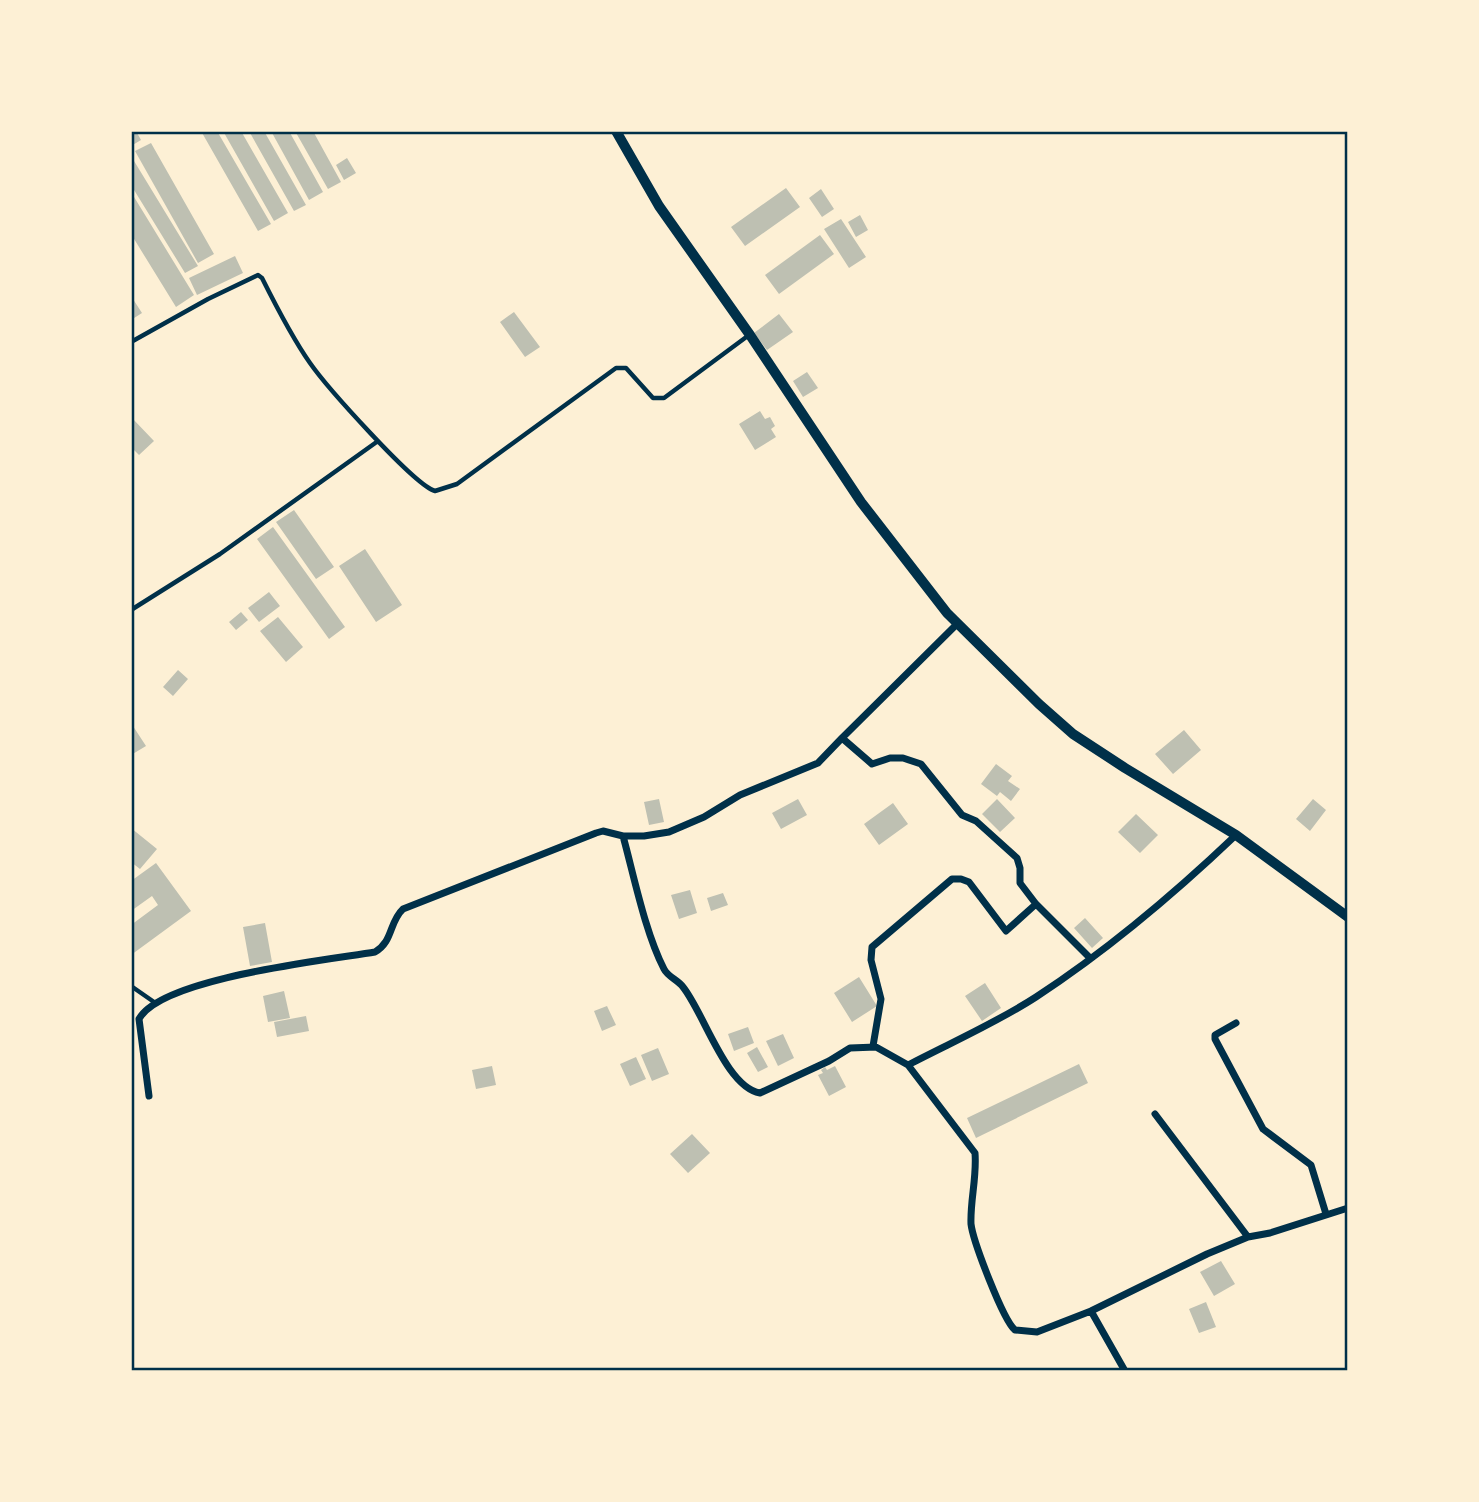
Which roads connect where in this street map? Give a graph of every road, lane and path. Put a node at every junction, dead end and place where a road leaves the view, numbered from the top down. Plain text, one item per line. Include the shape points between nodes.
1 (616, 131) edge
2 (750, 335) junction
3 (131, 342) edge
4 (378, 441) junction
5 (131, 610) edge
6 (958, 623) junction
7 (842, 738) junction
8 (623, 835) junction
9 (1236, 835) junction
10 (1036, 904) junction
11 (1348, 917) edge
12 (1090, 958) junction
13 (131, 986) edge
14 (154, 1002) junction
15 (1237, 1023) dead end
16 (873, 1046) junction
17 (908, 1065) junction
18 (149, 1096) dead end
19 (1155, 1114) dead end
20 (1348, 1208) edge
21 (1326, 1214) junction
22 (1248, 1237) junction
23 (1091, 1311) junction
24 (1125, 1371) edge

1 - 2 street via 659,206
2 - 4 lane via 664,398 653,398 626,368 615,368 457,484 441,491 420,483
2 - 6 street via 861,502
3 - 4 lane via 258,275 310,363
4 - 5 lane via 220,554
6 - 7 street
6 - 9 street via 1073,734
7 - 8 street via 818,763 740,795 704,817 669,832
7 - 10 street via 872,764 903,758 921,764 962,815 976,821 1017,858 1020,883
8 - 14 street via 596,833 403,909 386,944 374,952 217,979
8 - 16 street via 664,968 684,988 726,1063 748,1089 760,1093 850,1048
9 - 11 street
9 - 12 street via 1172,895
10 - 12 street
10 - 16 street via 1006,931 969,882 952,879 872,947 881,999
12 - 17 street via 1034,998
13 - 14 lane
14 - 18 street via 138,1019
15 - 21 street via 1215,1035 1215,1040 1263,1129 1311,1165
16 - 17 street
17 - 23 street via 975,1153 973,1237 1011,1328 1032,1333
19 - 22 street
20 - 21 street
21 - 22 street
22 - 23 street
23 - 24 street

